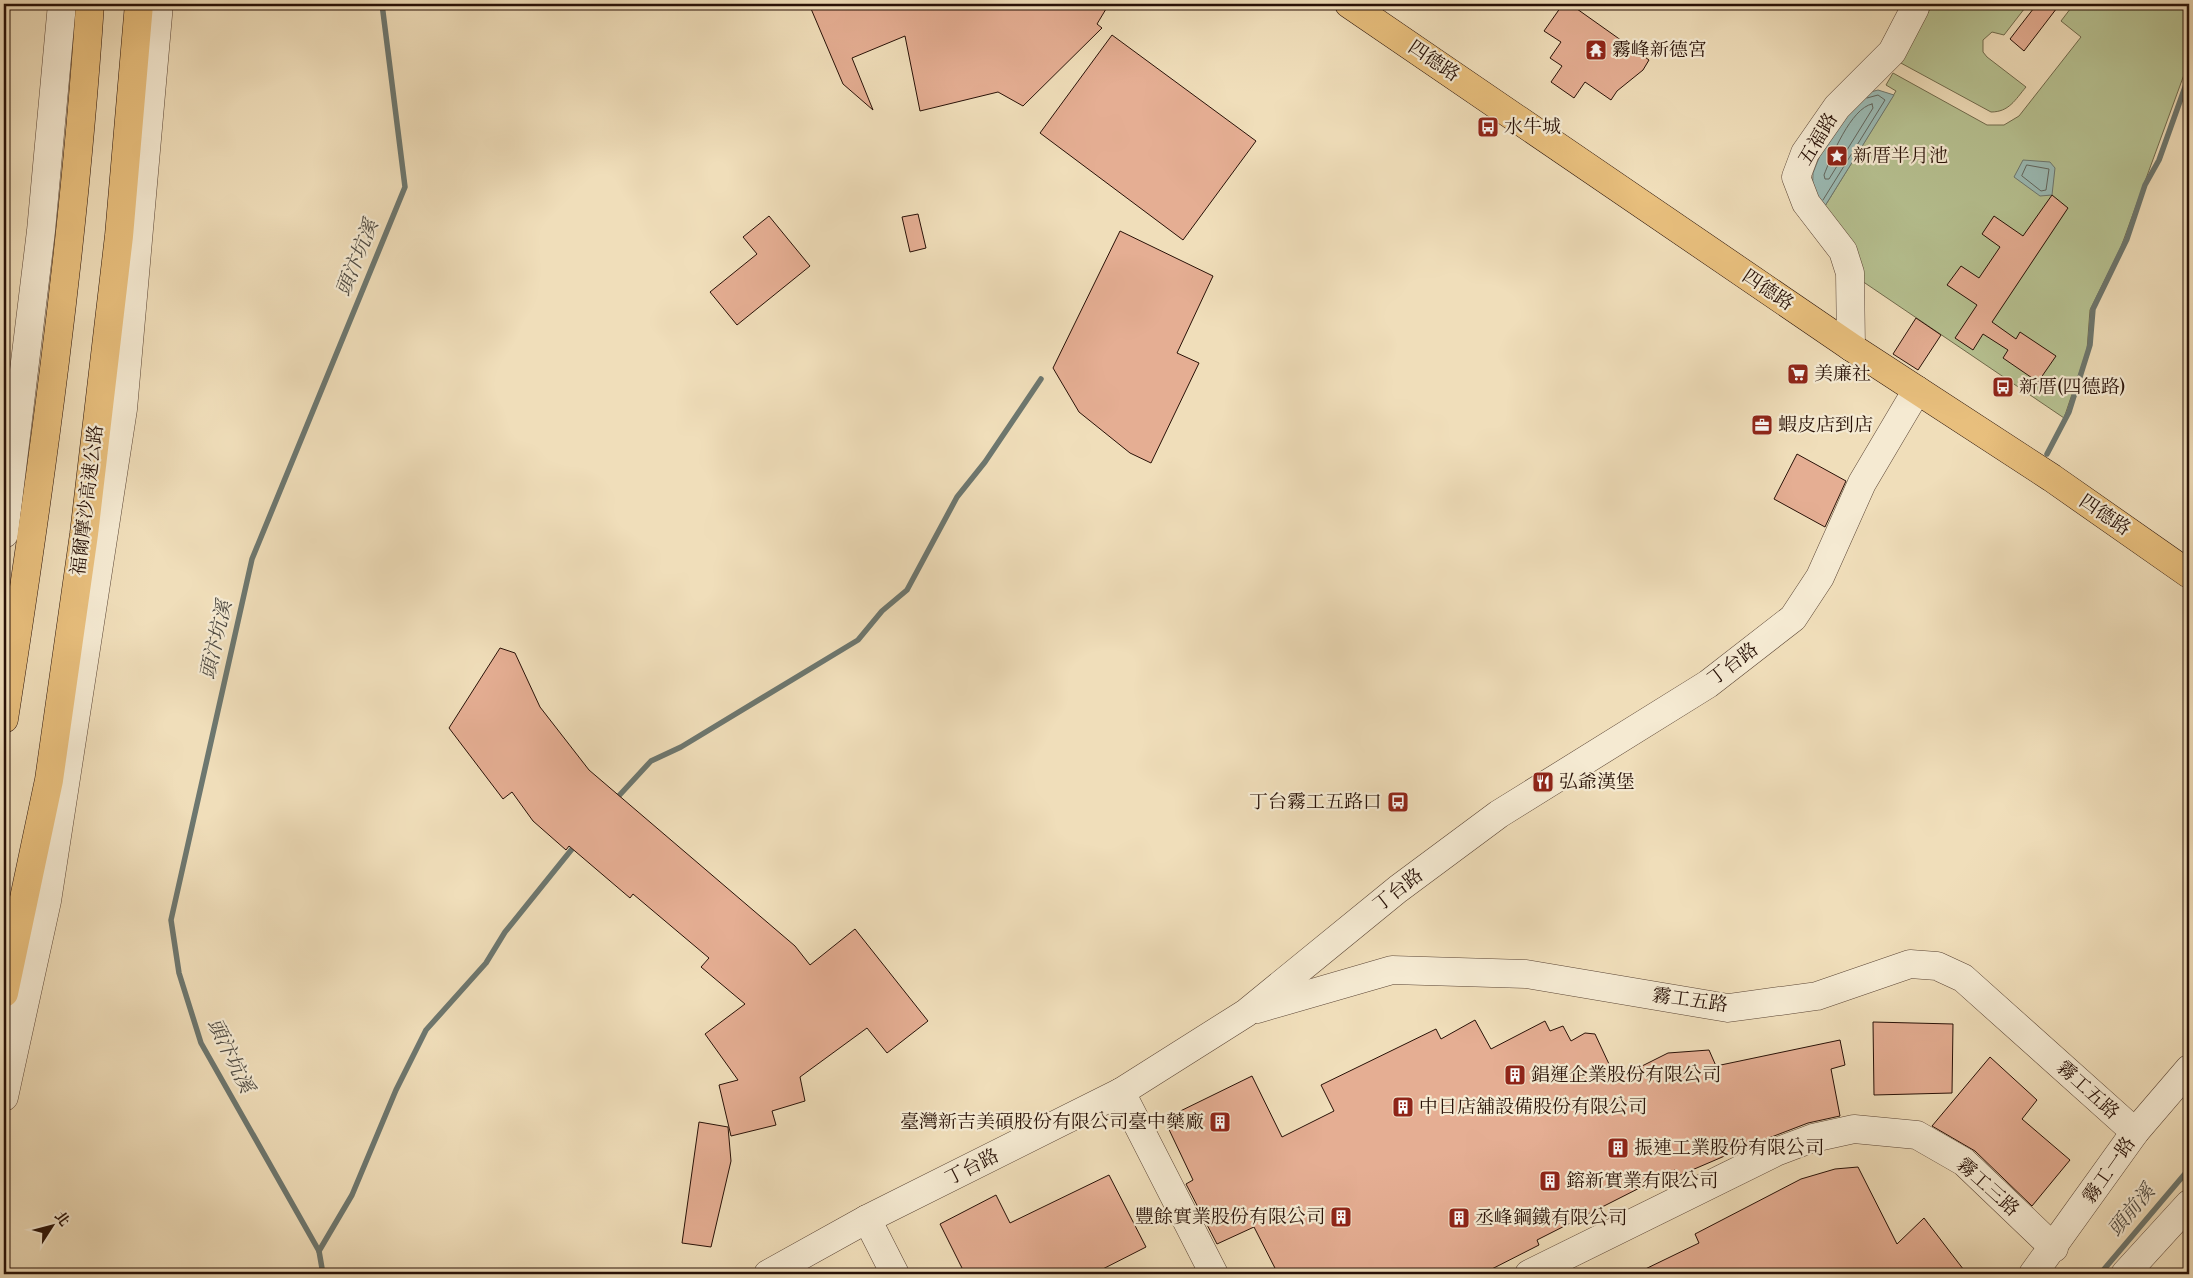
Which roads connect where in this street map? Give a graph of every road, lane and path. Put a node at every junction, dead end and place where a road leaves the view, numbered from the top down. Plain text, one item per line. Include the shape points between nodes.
1 (62, 4) edge
2 (90, 4) edge
3 (139, 4) edge
4 (159, 4) edge
5 (1349, 4) edge
6 (1915, 4) edge
7 (1851, 347) junction
8 (1917, 390) junction
9 (4, 534) edge
10 (2189, 574) edge
11 (4, 719) edge
12 (4, 993) edge
13 (1246, 1013) junction
14 (2189, 1069) edge
15 (1121, 1092) junction
16 (4, 1097) edge
17 (2135, 1132) junction
18 (2189, 1204) edge
19 (867, 1220) junction
20 (2054, 1248) junction
21 (768, 1274) edge
22 (895, 1274) edge
23 (1214, 1274) edge
24 (1529, 1274) edge
25 (2033, 1274) edge
26 (2125, 1274) edge

1 - 9 street via 41,231
2 - 11 main road via 69,229 34,528
3 - 12 main road, 福爾摩沙高速公路 via 119,236 84,534 49,780
4 - 16 street via 123,409 47,901
5 - 7 main road, 四德路
6 - 7 street, 五福路 via 1892,52 1836,107 1805,153 1796,177 1806,203 1843,251 1850,273
7 - 8 main road, 四德路
8 - 10 main road, 四德路
8 - 13 street, 丁台路 via 1862,483 1820,577 1793,618 1708,684 1499,814 1398,889
13 - 15 street, 丁台路
13 - 17 street, 霧工五路 via 1392,970 1526,974 1728,1008 1817,996 1910,964 1937,966 1963,978
14 - 17 street, 霧工一路
15 - 19 street, 丁台路
15 - 23 street
17 - 20 street, 霧工一路
18 - 26 street
19 - 21 street, 丁台路
19 - 22 street
20 - 24 street, 霧工三路 via 1964,1162 1917,1135 1854,1129 1813,1138 1776,1152
20 - 25 street, 霧工一路

